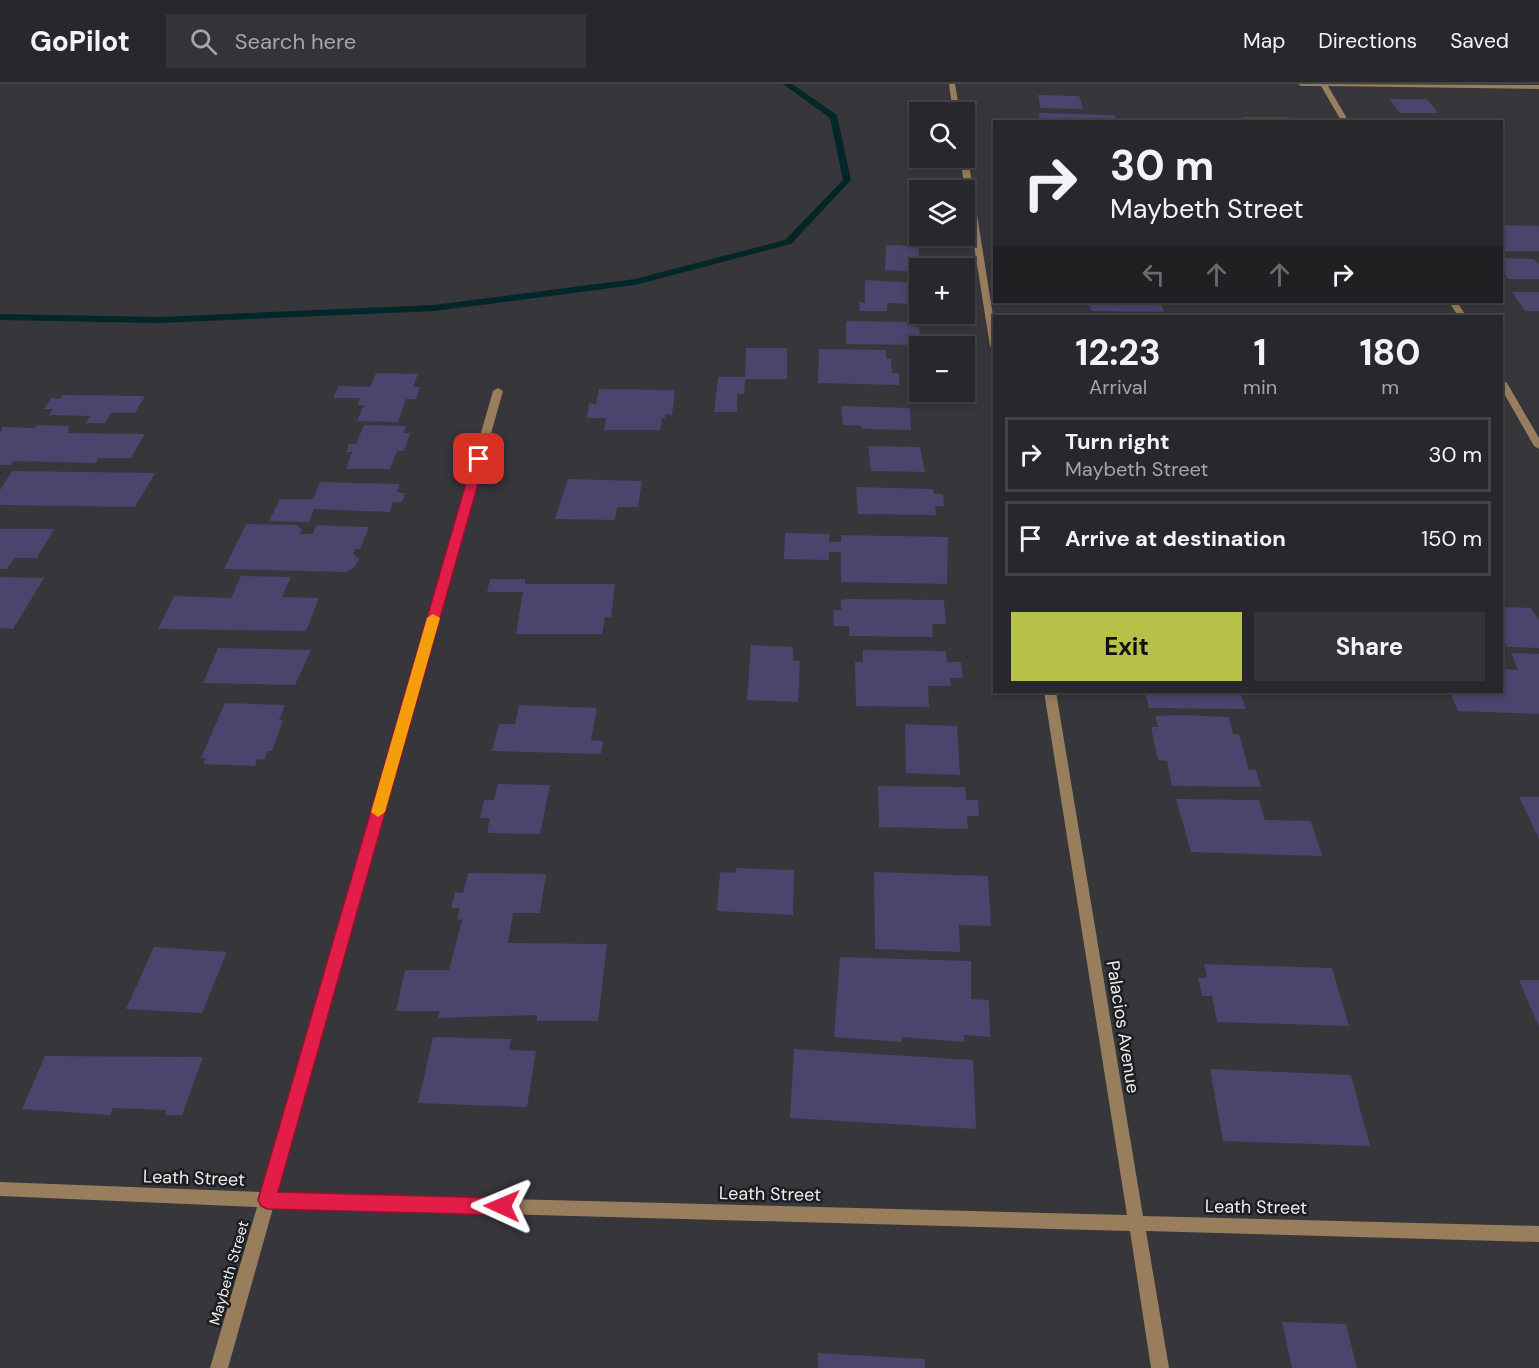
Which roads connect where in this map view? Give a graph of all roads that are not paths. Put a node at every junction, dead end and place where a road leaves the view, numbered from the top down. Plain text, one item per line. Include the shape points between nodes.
1 (952, 84) edge
2 (1301, 84) edge
3 (1323, 84) edge
4 (1539, 87) edge
5 (955, 102) edge
6 (1345, 120) edge
7 (966, 168) edge
8 (993, 340) edge
9 (1503, 385) edge
10 (498, 391) dead end
11 (1539, 446) edge
12 (1050, 693) edge
13 (0, 1189) edge
14 (267, 1200) junction
15 (1138, 1223) junction
16 (1539, 1234) edge
17 (219, 1368) edge
18 (1160, 1368) edge

1 - 5 street
2 - 3 street
3 - 4 street
3 - 6 street
7 - 8 street
9 - 11 street
10 - 14 street, Maybeth Street
12 - 15 street, Palacios Avenue
13 - 14 street, Leath Street
14 - 15 street, Leath Street
14 - 17 street, Maybeth Street
15 - 16 street, Leath Street
15 - 18 street, Palacios Avenue

